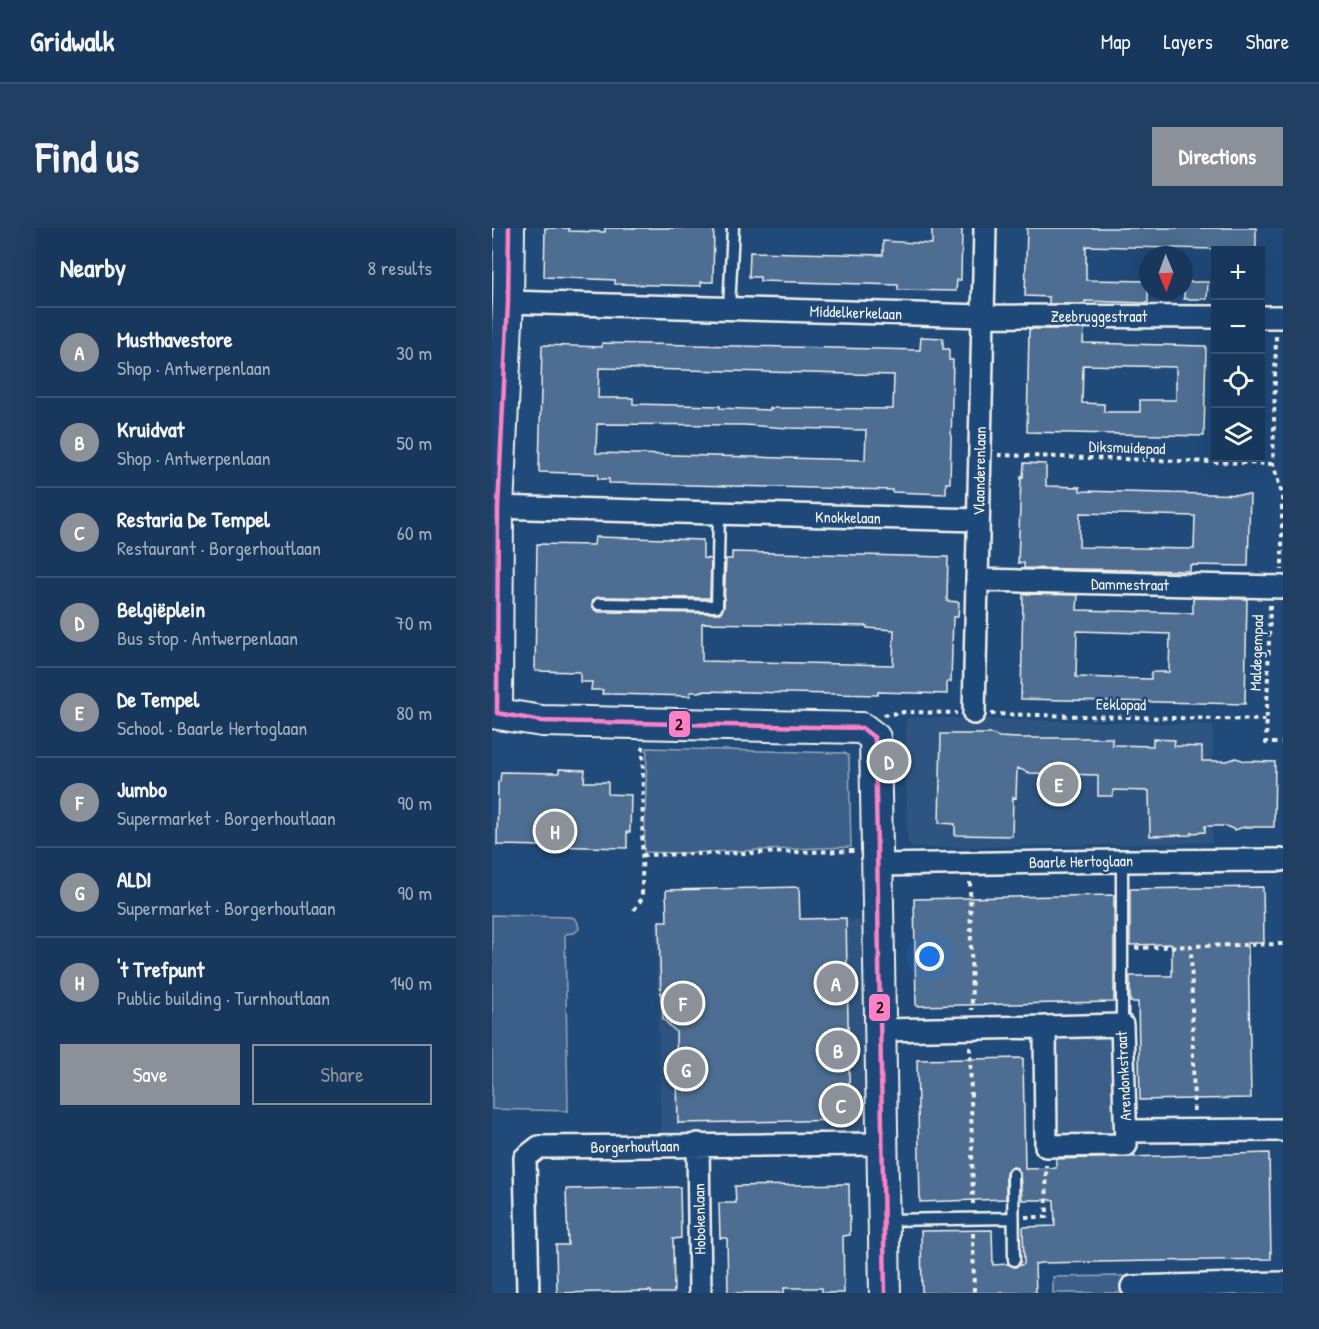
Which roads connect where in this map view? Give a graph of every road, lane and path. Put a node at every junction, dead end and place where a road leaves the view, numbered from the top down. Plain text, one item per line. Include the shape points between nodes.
1 (509, 228) edge
2 (733, 228) edge
3 (985, 228) edge
4 (508, 302) junction
5 (729, 309) junction
6 (983, 316) junction
7 (1211, 317) edge
8 (1273, 317) edge
9 (980, 455) junction
10 (1273, 464) junction
11 (1283, 494) edge
12 (495, 508) edge
13 (718, 514) junction
14 (978, 520) junction
15 (978, 580) junction
16 (1278, 587) edge
17 (599, 604) dead end
18 (495, 713) edge
19 (974, 713) junction
20 (1266, 720) junction
21 (643, 723) junction
22 (862, 728) junction
23 (1283, 743) edge
24 (877, 836) junction
25 (642, 855) junction
26 (1282, 860) edge
27 (1122, 861) junction
28 (878, 866) junction
29 (970, 884) dead end
30 (634, 910) dead end
31 (1283, 945) edge
32 (1191, 946) junction
33 (1123, 948) junction
34 (971, 1018) junction
35 (1122, 1025) junction
36 (1045, 1027) junction
37 (880, 1030) junction
38 (1194, 1099) dead end
39 (1283, 1130) edge
40 (1126, 1131) junction
41 (698, 1144) junction
42 (882, 1144) junction
43 (1046, 1146) junction
44 (1013, 1174) dead end
45 (1013, 1218) junction
46 (973, 1219) junction
47 (884, 1220) junction
48 (1014, 1260) dead end
49 (1283, 1283) edge
50 (1132, 1287) dead end
51 (528, 1293) edge
52 (700, 1293) edge
53 (885, 1293) edge
54 (974, 1293) edge

1 - 4 street
2 - 5 lane
3 - 6 street, Vlaanderenlaan
4 - 5 street, Middelkerkelaan
4 - 12 street
5 - 6 street, Middelkerkelaan
6 - 7 street, Zeebruggestraat
6 - 9 street, Vlaanderenlaan
8 - 10 path, Maldegempad
9 - 10 path, Diksmuidepad
9 - 14 street, Vlaanderenlaan
10 - 11 path, Maldegempad
11 - 16 path, Maldegempad
12 - 13 street, Knokkelaan
12 - 18 street
13 - 14 street, Knokkelaan
13 - 17 lane via 717,606
14 - 15 street, Vlaanderenlaan
15 - 16 street, Dammestraat
15 - 19 street, Vlaanderenlaan
16 - 20 path, Maldegempad
18 - 21 street via 542,721
19 - 20 path, Eeklopad
19 - 22 path, Eeklopad via 882,715
20 - 23 path, Maldegempad via 1266,743
21 - 22 street
21 - 25 path
22 - 24 street via 875,738
24 - 25 path via 861,836 861,850
24 - 28 street
25 - 30 path via 642,898
26 - 27 street, Baarle Hertoglaan
27 - 28 street, Baarle Hertoglaan
27 - 33 lane
28 - 37 street
29 - 34 path
31 - 32 path
32 - 33 path
32 - 38 path
33 - 35 lane
34 - 36 street, Arendonkstraat
34 - 37 street, Arendonkstraat
34 - 46 path
35 - 36 street, Arendonkstraat
35 - 40 street, Arendonkstraat
36 - 43 street
37 - 42 street
39 - 40 street, Arendonkstraat
40 - 43 street, Arendonkstraat via 1126,1145
41 - 42 street, Borgerhoutlaan
41 - 51 street, Borgerhoutlaan via 539,1148 525,1158
41 - 52 street, Hobokenlaan
42 - 47 street
43 - 45 path via 1047,1217
44 - 45 lane
45 - 46 lane
45 - 48 lane
46 - 47 lane
46 - 54 path
47 - 53 street
49 - 50 street

